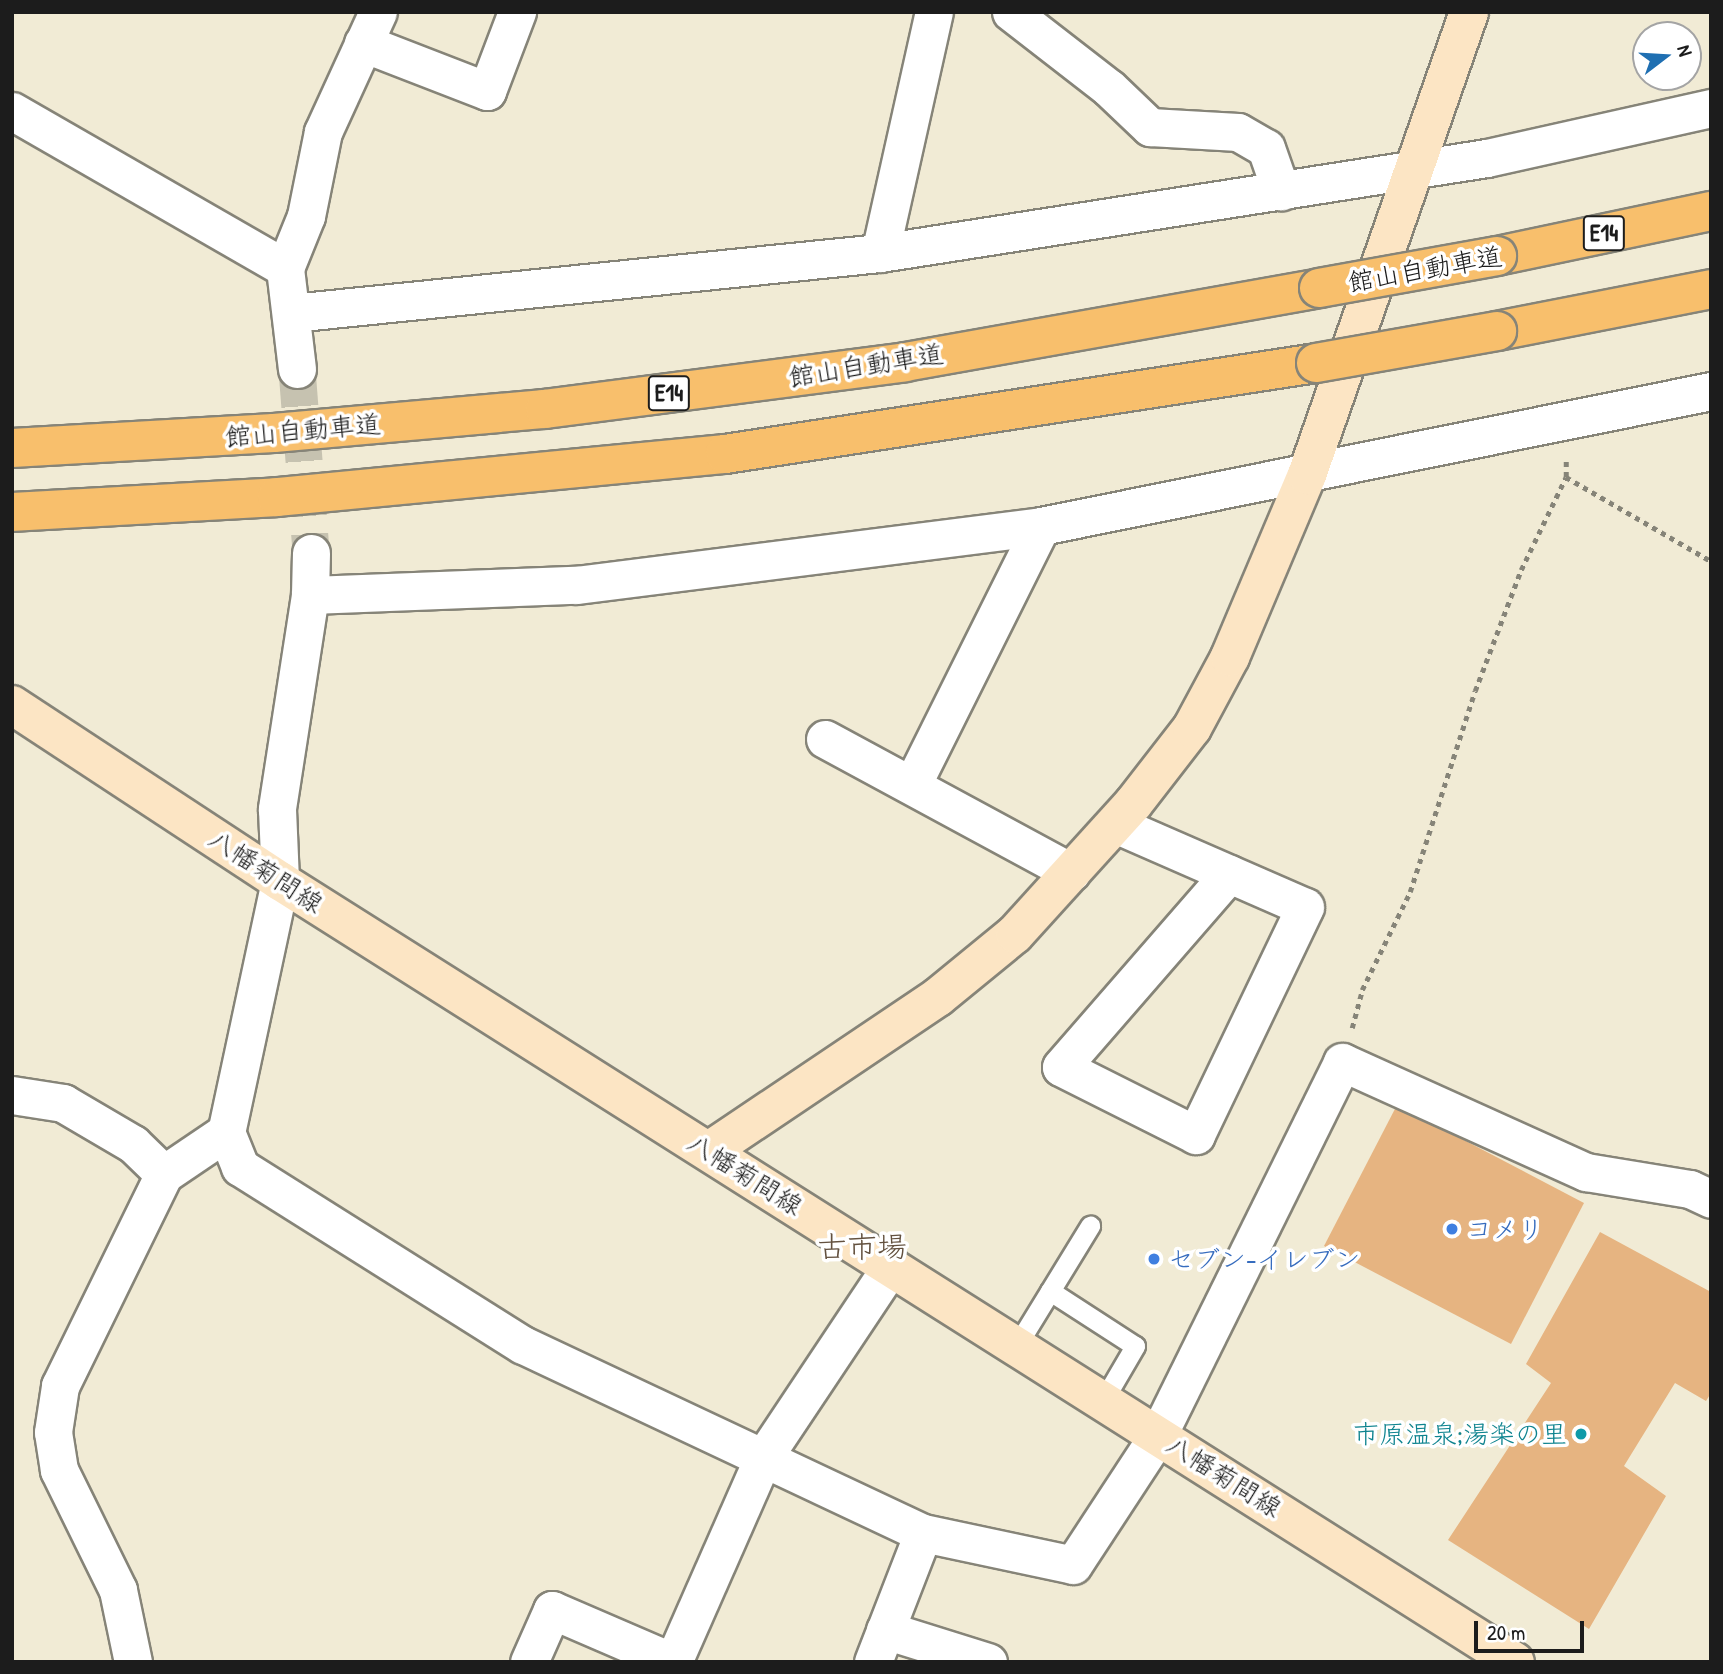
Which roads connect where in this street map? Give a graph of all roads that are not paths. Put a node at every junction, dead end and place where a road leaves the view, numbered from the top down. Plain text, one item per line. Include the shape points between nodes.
1 (517, 12) edge
2 (934, 12) edge
3 (1011, 12) edge
4 (1469, 12) edge
5 (371, 28) edge
6 (1711, 108) edge
7 (12, 111) edge
8 (1412, 170) junction
9 (1281, 191) junction
10 (1711, 211) edge
11 (880, 253) junction
12 (285, 268) junction
13 (1711, 289) edge
14 (292, 313) junction
15 (298, 369) tunnel mouth
16 (1711, 391) edge
17 (12, 448) edge
18 (1307, 475) junction
19 (12, 512) edge
20 (1041, 526) junction
21 (310, 553) tunnel mouth
22 (310, 595) junction
23 (12, 705) edge
24 (825, 739) dead end
25 (913, 783) junction
26 (1115, 824) junction
27 (1071, 872) junction
28 (1229, 874) junction
29 (280, 881) junction
30 (12, 1095) edge
31 (226, 1132) junction
32 (709, 1152) junction
33 (164, 1174) junction
34 (1711, 1199) edge
35 (1090, 1226) dead end
36 (891, 1266) junction
37 (1050, 1291) junction
38 (1017, 1345) junction
39 (1104, 1399) junction
40 (1158, 1435) junction
41 (763, 1458) junction
42 (923, 1533) junction
43 (879, 1646) edge
44 (133, 1662) edge
45 (530, 1662) edge
46 (988, 1662) edge
47 (1515, 1662) edge

1 - 5 street via 487,91
2 - 11 street
3 - 9 street via 1109,88 1150,127 1238,132 1266,148
4 - 8 main road
5 - 12 street via 323,132 306,216
6 - 8 street
7 - 12 street
8 - 9 street
8 - 18 main road
9 - 11 street
10 - 17 highway, 館山自動車道 / E14, bridge via 1497,256 905,362 545,409 274,433
11 - 14 street
12 - 14 street
13 - 19 highway, bridge via 1316,363 725,454 277,497
14 - 15 street
16 - 18 street
18 - 20 street
18 - 26 main road via 1230,657 1192,728
20 - 22 street via 576,585
20 - 25 street
21 - 22 street
22 - 29 street via 277,809
23 - 29 main road, 八幡菊間線
24 - 25 street
25 - 27 street
26 - 27 main road
26 - 28 street
27 - 32 main road via 1015,934 938,997
28 - 28 street via 1305,907 1196,1135 1061,1067
29 - 31 street
29 - 32 main road, 八幡菊間線
30 - 33 street via 63,1103 134,1144
31 - 33 street
31 - 41 street via 240,1167 523,1345
32 - 36 main road, 八幡菊間線
33 - 44 street via 60,1386 53,1432 59,1471 118,1590
34 - 40 street via 1690,1189 1586,1172 1342,1062
35 - 37 lane
36 - 38 main road, 八幡菊間線
36 - 41 street
37 - 38 lane
37 - 39 lane via 1135,1346
38 - 39 main road, 八幡菊間線
39 - 40 main road, 八幡菊間線
40 - 42 street via 1073,1565
40 - 47 main road, 八幡菊間線
41 - 42 street
41 - 45 street via 673,1661 552,1611
42 - 43 street
43 - 46 street

